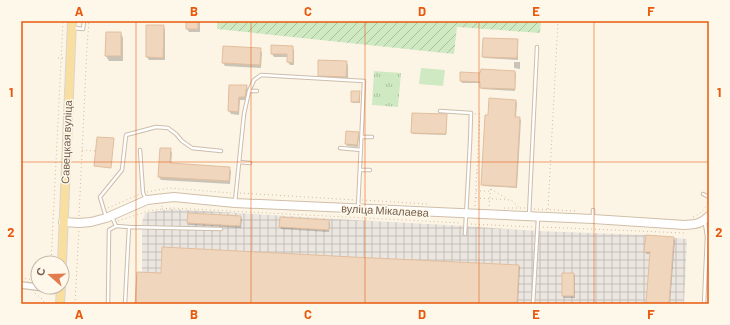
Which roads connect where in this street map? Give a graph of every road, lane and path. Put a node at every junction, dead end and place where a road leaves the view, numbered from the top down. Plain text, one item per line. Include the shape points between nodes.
1 (63, 21) edge
2 (84, 21) edge
3 (89, 21) edge
4 (558, 21) edge
5 (72, 25) edge
6 (537, 47) dead end
7 (249, 90) junction
8 (257, 92) dead end
9 (440, 112) dead end
10 (471, 113) junction
11 (362, 137) junction
12 (372, 137) dead end
13 (340, 148) dead end
14 (82, 150) junction
15 (140, 150) dead end
16 (361, 150) junction
17 (95, 151) dead end
18 (221, 151) dead end
19 (239, 162) junction
20 (250, 163) dead end
21 (360, 170) junction
22 (370, 170) dead end
23 (477, 172) junction
24 (481, 173) dead end
25 (491, 185) dead end
26 (490, 188) junction
27 (161, 189) dead end
28 (476, 191) junction
29 (490, 191) junction
30 (709, 194) edge
31 (709, 197) edge
32 (475, 198) junction
33 (162, 199) junction
34 (490, 199) junction
35 (147, 200) junction
36 (508, 200) junction
37 (235, 203) junction
38 (475, 207) dead end
39 (489, 207) dead end
40 (162, 208) junction
41 (520, 208) dead end
42 (358, 209) junction
43 (548, 209) dead end
44 (593, 210) dead end
45 (466, 214) junction
46 (529, 216) junction
47 (538, 216) junction
48 (707, 218) edge
49 (110, 219) junction
50 (593, 219) junction
51 (63, 222) junction
52 (79, 223) junction
53 (465, 224) junction
54 (685, 225) junction
55 (116, 226) junction
56 (129, 227) junction
57 (538, 227) junction
58 (221, 229) dead end
59 (465, 234) dead end
60 (51, 255) edge
61 (62, 255) edge
62 (76, 304) edge
63 (108, 304) edge
64 (125, 304) edge
65 (533, 304) edge
66 (704, 304) edge

1 - 60 path
2 - 5 lane via 84,29
3 - 14 path
4 - 43 path
5 - 51 main road, Савецкая вуліца
6 - 46 lane
7 - 8 lane
7 - 11 lane via 254,80 261,75 364,81
7 - 19 lane
9 - 10 lane
10 - 23 path via 480,114
10 - 45 lane
11 - 12 lane
11 - 16 lane
13 - 16 lane
14 - 17 path
14 - 52 path
15 - 35 lane via 143,193
16 - 21 lane
18 - 49 lane via 192,148 168,128 156,127 126,135 122,170 100,197
19 - 20 lane
19 - 37 lane
21 - 22 lane
21 - 42 lane
23 - 24 path
23 - 28 path
25 - 26 path
26 - 29 path
26 - 36 path
27 - 33 path
28 - 29 path
28 - 32 path
29 - 34 path
30 - 31 lane via 703,194
32 - 34 path
32 - 38 path
33 - 35 main road, вуліца Мікалаева
33 - 37 main road, вуліца Мікалаева
33 - 40 path
34 - 36 path
34 - 39 path
35 - 49 main road, вуліца Мікалаева
36 - 41 path
37 - 42 main road, вуліца Мікалаева
40 - 49 path
40 - 53 path
42 - 45 main road, вуліца Мікалаева
44 - 50 lane
45 - 46 main road, вуліца Мікалаева
45 - 53 lane
46 - 47 main road, вуліца Мікалаева
47 - 50 main road, вуліца Мікалаева
47 - 57 lane
48 - 54 main road, вуліца Мікалаева via 697,224
48 - 66 lane
49 - 52 main road, вуліца Мікалаева
49 - 55 lane
50 - 54 main road, вуліца Мікалаева
51 - 52 main road, вуліца Мікалаева
51 - 61 main road, Савецкая вуліца
52 - 62 path
53 - 57 path
53 - 59 lane
54 - 57 path via 685,233
55 - 56 lane
55 - 63 lane via 109,230
56 - 58 lane
56 - 64 lane
57 - 65 lane

